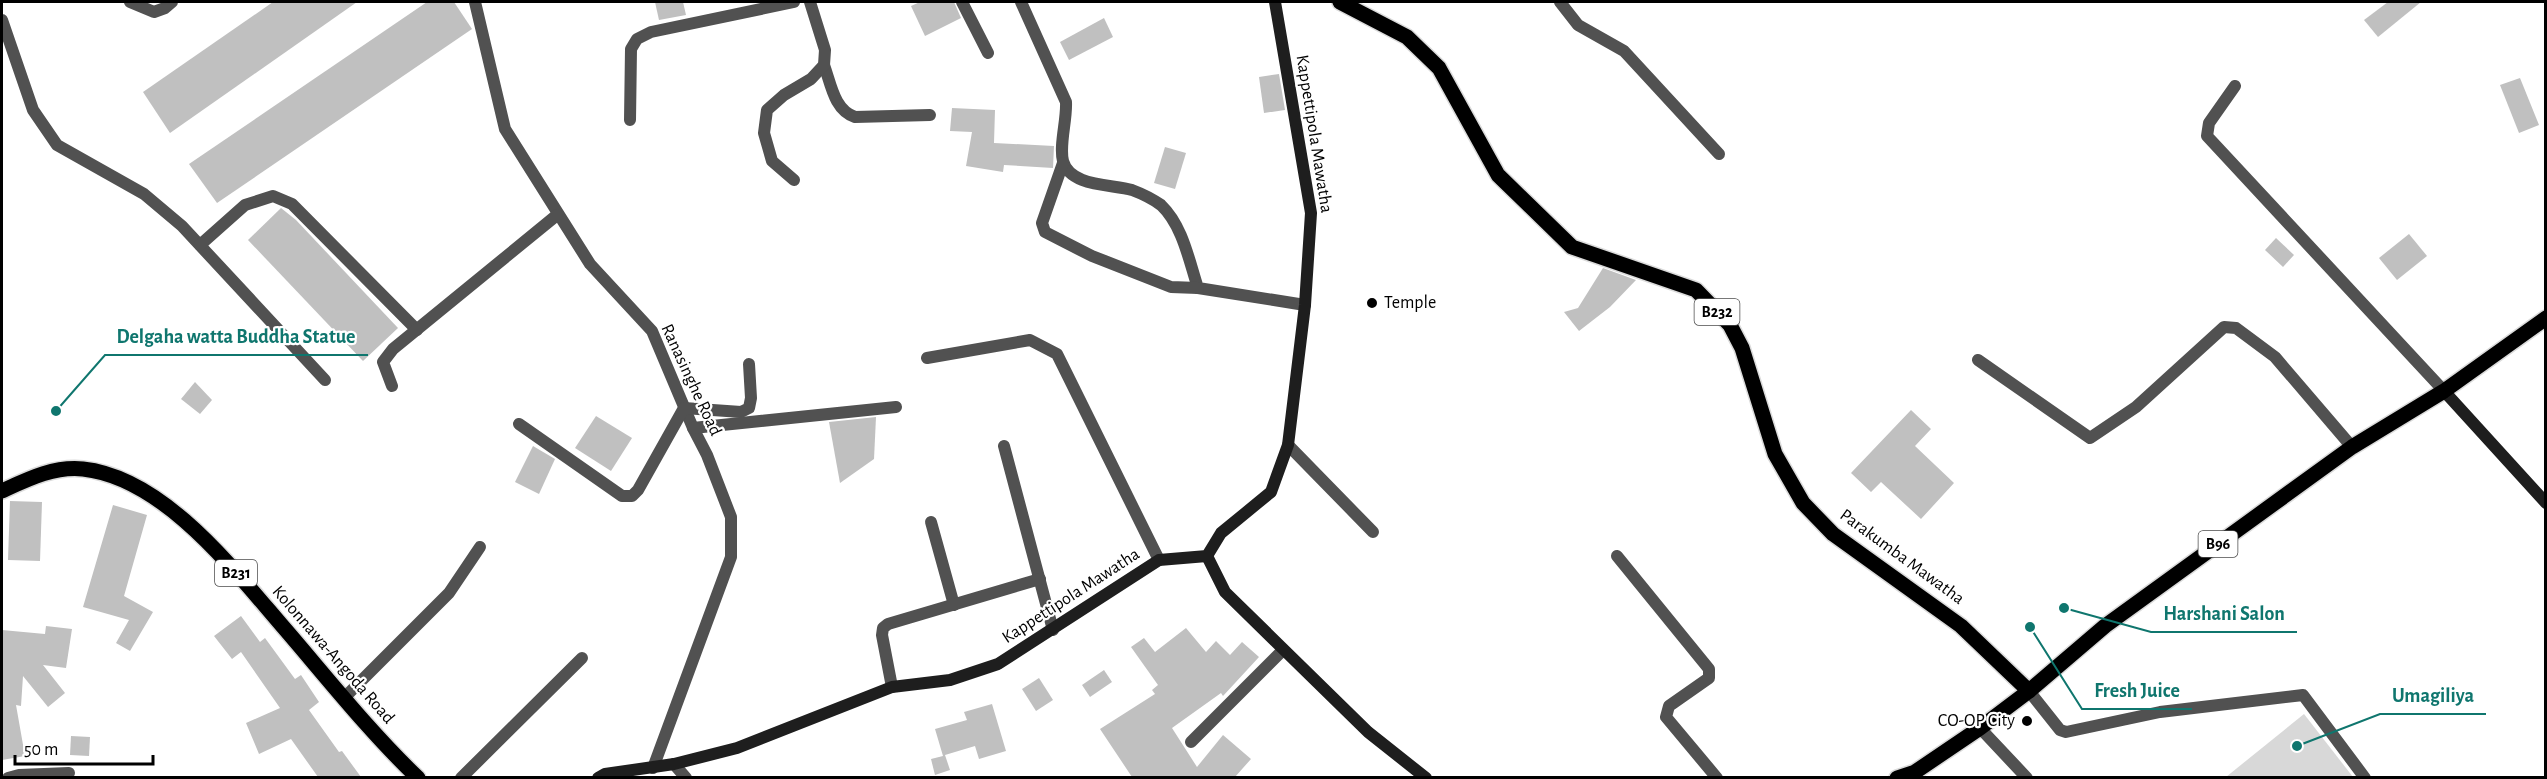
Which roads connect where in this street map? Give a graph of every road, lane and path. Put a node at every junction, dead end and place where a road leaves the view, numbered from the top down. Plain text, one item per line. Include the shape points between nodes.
1 (130, 2) edge
2 (172, 2) edge
3 (476, 2) edge
4 (795, 2) edge
5 (810, 2) edge
6 (962, 2) edge
7 (1021, 2) edge
8 (1275, 2) edge
9 (1341, 2) edge
10 (1560, 2) edge
11 (2, 20) edge
12 (988, 54) dead end
13 (824, 64) junction
14 (2235, 86) dead end
15 (930, 115) dead end
16 (630, 120) dead end
17 (1719, 154) dead end
18 (1064, 163) junction
19 (794, 180) dead end
20 (557, 215) junction
21 (200, 245) junction
22 (1198, 288) junction
23 (1305, 305) junction
24 (2546, 318) edge
25 (417, 330) junction
26 (927, 358) dead end
27 (1978, 360) dead end
28 (749, 364) dead end
29 (325, 380) dead end
30 (393, 386) dead end
31 (2444, 391) junction
32 (896, 407) dead end
33 (684, 408) junction
34 (519, 424) dead end
35 (693, 428) junction
36 (1288, 445) junction
37 (1004, 446) dead end
38 (2352, 447) junction
39 (2, 491) edge
40 (2546, 503) edge
41 (931, 522) dead end
42 (1373, 532) dead end
43 (480, 547) dead end
44 (1207, 556) junction
45 (1617, 556) dead end
46 (1159, 560) junction
47 (1040, 579) junction
48 (954, 605) junction
49 (1053, 630) junction
50 (1283, 650) junction
51 (582, 658) dead end
52 (892, 687) junction
53 (2029, 691) junction
54 (344, 698) junction
55 (1980, 728) junction
56 (1191, 742) dead end
57 (674, 764) junction
58 (653, 768) junction
59 (69, 773) dead end
60 (415, 776) edge
61 (8, 777) edge
62 (461, 777) edge
63 (598, 777) edge
64 (686, 777) edge
65 (1426, 777) edge
66 (1717, 777) edge
67 (1897, 777) edge
68 (2027, 777) edge
69 (2365, 777) edge

1 - 2 street via 154,12
3 - 20 street, Ranasinghe Road via 505,129
4 - 16 street via 651,32 637,39 631,49
5 - 13 street via 825,50
6 - 12 street
7 - 18 street via 1066,102
8 - 23 street, Kappettipola Mawatha via 1311,213
9 - 53 main road, Parakumba Mawatha / B232 via 1407,37 1439,68 1498,175 1572,247 1696,290 1730,325 1742,348 1775,454 1803,503 1833,534 1961,626
10 - 17 street via 1578,26 1624,51
11 - 21 street via 33,110 57,145 144,194
13 - 15 street via 839,105 847,114
13 - 19 street via 811,79 767,111 764,133 772,161
14 - 31 street via 2209,123 2207,136
18 - 22 street via 1089,183 1133,190 1160,205 1178,228
18 - 22 street via 1042,223 1045,232 1092,256 1171,287
20 - 25 street
20 - 33 street, Ranasinghe Road via 590,264 652,331
21 - 25 street via 245,205 273,196 292,204
21 - 29 street
22 - 23 street
23 - 36 street, Kappettipola Mawatha
24 - 31 main road, B96
25 - 30 street via 383,362
26 - 46 street via 1030,340 1057,354
27 - 38 street via 2090,438 2136,407 2224,327 2236,328 2275,357
28 - 33 street via 749,408 741,412
31 - 38 main road, B96
31 - 40 street
32 - 35 street
33 - 34 street via 632,496 622,496
33 - 35 street, Ranasinghe Road
35 - 58 street, Ranasinghe Road via 730,517 731,557
36 - 42 street
36 - 44 street, Kappettipola Mawatha via 1271,492 1221,533
37 - 47 street
38 - 53 main road, B96 via 2105,626
39 - 54 main road, Kolonnawa-Angoda Road / B231 via 35,476 67,469 110,474 134,486 173,511 209,542
41 - 48 street
43 - 54 street via 448,593
44 - 46 street, Kappettipola Mawatha
44 - 50 street via 1225,592
45 - 66 street via 1709,669 1709,678 1669,706 1666,717
46 - 49 street, Kappettipola Mawatha
47 - 48 street
47 - 49 street
48 - 52 street via 883,628
49 - 52 street, Kappettipola Mawatha via 998,664 950,680
50 - 56 street
50 - 65 street via 1368,732
51 - 62 street
52 - 57 street, Kappettipola Mawatha via 737,748
53 - 55 main road, B96
53 - 69 street via 2060,730 2066,732 2160,712 2303,694
54 - 60 main road, Kolonnawa-Angoda Road / B231
55 - 67 main road, B96 via 1915,772
55 - 68 street
57 - 58 street, Kappettipola Mawatha
57 - 64 street
58 - 63 street, Kappettipola Mawatha
59 - 61 street

